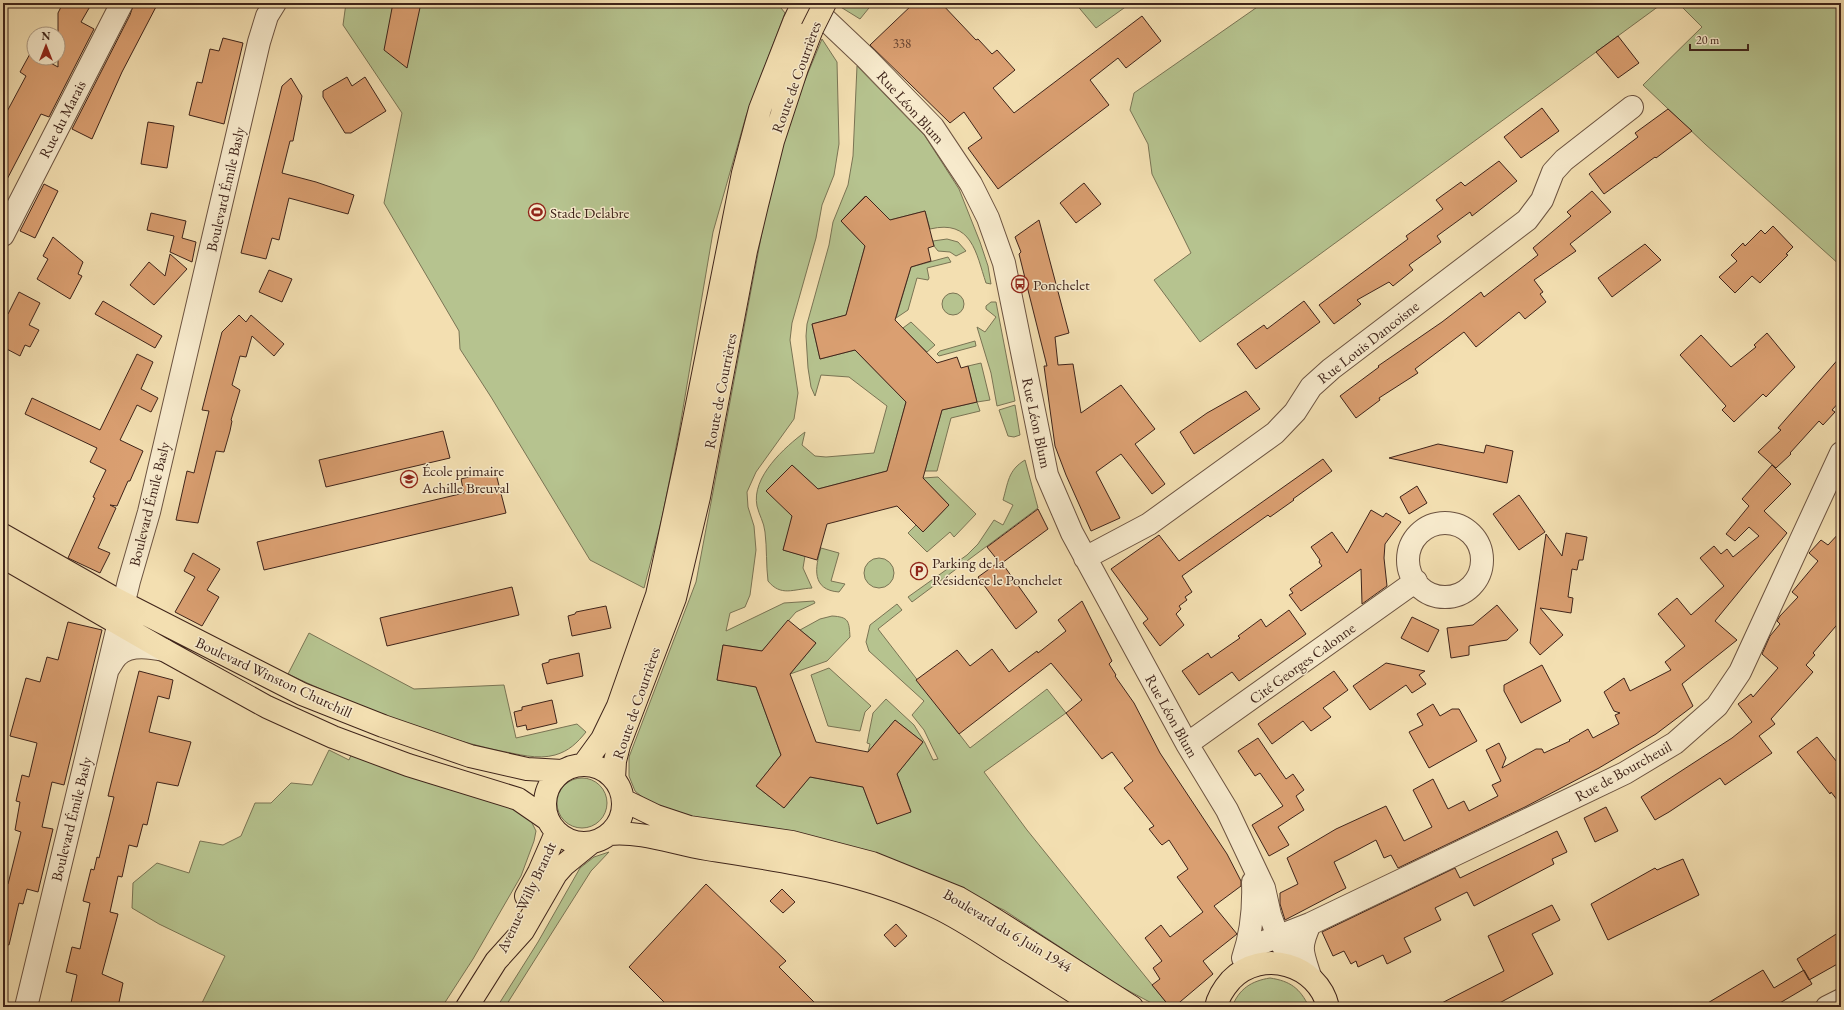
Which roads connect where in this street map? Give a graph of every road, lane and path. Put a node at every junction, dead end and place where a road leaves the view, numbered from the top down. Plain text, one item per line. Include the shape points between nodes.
1 (122, 3) edge
2 (275, 3) edge
3 (808, 3) edge
4 (825, 3) edge
5 (803, 18) edge
6 (1632, 106) dead end
7 (3, 235) edge
8 (1841, 453) edge
9 (3, 536) edge
10 (3, 557) edge
11 (1085, 558) junction
12 (1416, 581) dead end
13 (122, 614) junction
14 (164, 650) junction
15 (108, 669) junction
16 (1188, 744) junction
17 (583, 765) junction
18 (562, 772) junction
19 (614, 779) junction
20 (623, 800) junction
21 (552, 826) junction
22 (600, 839) junction
23 (1254, 865) junction
24 (1310, 924) junction
25 (1278, 937) junction
26 (1246, 949) junction
27 (496, 961) junction
28 (1302, 971) junction
29 (1236, 975) junction
30 (1841, 1000) edge
31 (1215, 1006) edge
32 (26, 1007) edge
33 (467, 1007) edge
34 (1097, 1007) edge
35 (1132, 1007) edge
36 (1328, 1007) edge
37 (1827, 1007) edge

1 - 7 street, Rue du Marais
2 - 13 street, Boulevard Émile Basly via 267,16 259,42 151,504
3 - 11 street, Rue Léon Blum via 933,127 971,184 988,218 1004,263 1047,474
4 - 5 main road, Route de Courrières, bridge
5 - 17 main road, Route de Courrières via 760,109 743,173 657,595 618,706 602,739
5 - 19 main road, Route de Courrières via 797,68 773,141 746,251 699,497 675,598 619,745
6 - 11 street, Rue Louis Dancoisne via 1564,160 1553,172 1542,200 1527,220 1331,369 1311,388 1295,412 1275,433 1149,524
8 - 24 street, Rue de Bourcheuil via 1740,672 1717,706 1675,743 1625,773
9 - 13 main road, Boulevard Winston Churchill
10 - 13 main road, Boulevard Winston Churchill
11 - 16 street, Rue Léon Blum
12 - 16 street, Cité Georges Calonne
13 - 14 main road, Boulevard Winston Churchill
13 - 15 street, Boulevard Émile Basly
13 - 18 main road, Boulevard Winston Churchill via 302,694 383,726 470,756 527,769
14 - 15 street, Boulevard Winston Churchill via 151,647 134,648 118,655
14 - 21 main road, Boulevard Winston Churchill via 267,706 333,737 408,765 518,799
15 - 32 street, Boulevard Émile Basly
16 - 23 street, Rue Léon Blum via 1227,810
17 - 18 main road
17 - 19 main road via 604,770
18 - 21 main road via 550,784 544,801
19 - 20 main road
20 - 22 main road via 621,818 616,827
20 - 35 main road, Boulevard du 6 Juin 1944 via 656,816 689,827 792,842 872,863 928,885 983,912
21 - 22 main road via 572,842 582,844
21 - 27 main road, Avenue Willy Brandt via 540,872 510,924
22 - 27 main road, Avenue Willy Brandt via 564,865 556,874 523,931
22 - 34 main road, Boulevard du 6 Juin 1944 via 627,833 649,836 685,846 791,861 881,885 935,906 970,925
23 - 25 street, Rue Léon Blum via 1264,888
23 - 26 street via 1254,918
24 - 25 street, Rue de Bourcheuil
24 - 28 street via 1302,941
25 - 26 street, Rue de Bourcheuil
25 - 28 street, Rue Léon Blum
26 - 29 street
27 - 33 main road, Avenue Willy Brandt
28 - 29 main road via 1280,963 1264,963 1246,968
28 - 36 main road via 1321,989
29 - 31 main road via 1225,986
30 - 37 street

